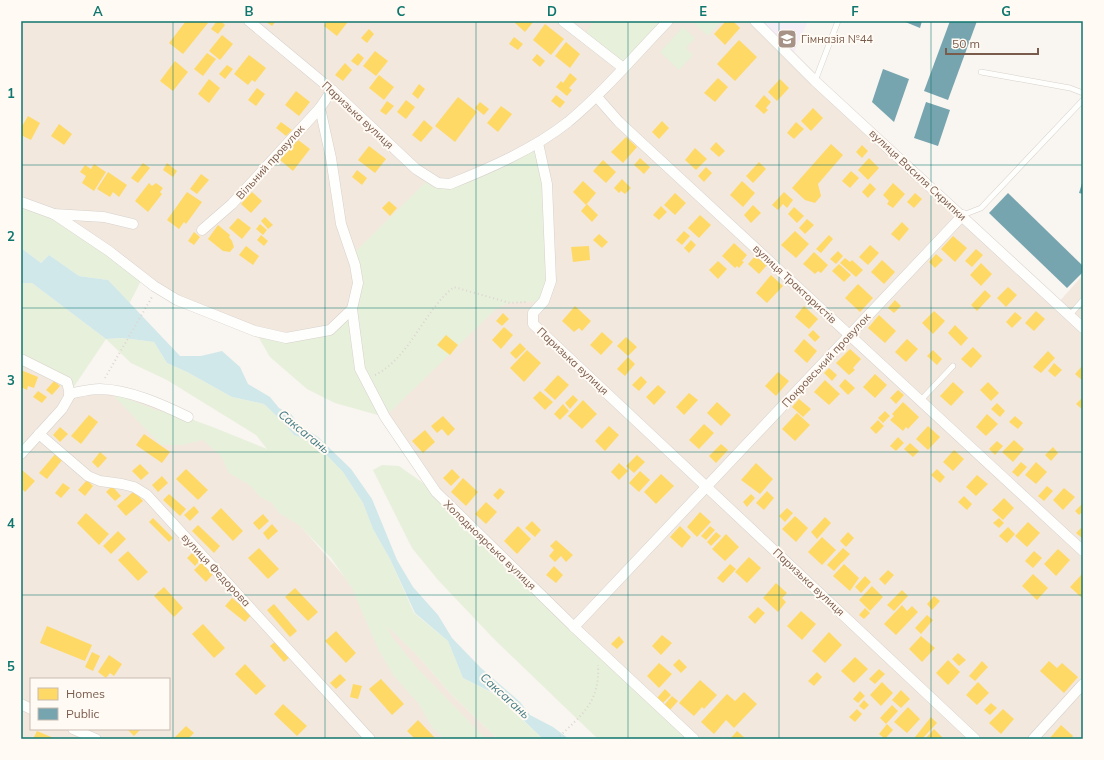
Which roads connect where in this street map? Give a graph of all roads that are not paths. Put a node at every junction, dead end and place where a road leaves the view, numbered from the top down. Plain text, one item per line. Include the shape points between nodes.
1 (249, 21) edge
2 (563, 21) edge
3 (668, 21) edge
4 (755, 21) edge
5 (838, 21) edge
6 (622, 68) junction
7 (981, 72) dead end
8 (815, 81) junction
9 (332, 90) junction
10 (1083, 93) edge
11 (597, 97) junction
12 (1083, 100) edge
13 (320, 108) junction
14 (538, 143) junction
15 (21, 202) edge
16 (54, 214) junction
17 (962, 215) junction
18 (133, 224) dead end
19 (202, 230) dead end
20 (1083, 300) edge
21 (352, 309) junction
22 (1069, 316) junction
23 (1083, 328) edge
24 (850, 335) junction
25 (21, 360) edge
26 (953, 366) dead end
27 (69, 394) junction
28 (921, 400) junction
29 (188, 417) dead end
30 (39, 434) junction
31 (21, 454) edge
32 (708, 487) junction
33 (1083, 551) edge
34 (574, 627) junction
35 (1083, 684) edge
36 (21, 704) edge
37 (30, 708) edge
38 (75, 730) edge
39 (96, 739) edge
40 (370, 739) edge
41 (694, 739) edge
42 (975, 739) edge
43 (1033, 739) edge

1 - 9 street, Паризька вулиця
2 - 6 street
3 - 6 street
4 - 8 street, вулиця Василя Скрипки
5 - 8 lane
6 - 11 street
7 - 10 lane via 1070,88
8 - 17 street, вулиця Василя Скрипки
9 - 13 street, Вільний провулок
9 - 14 street, Паризька вулиця via 416,169 438,183 450,184
11 - 14 street via 567,123
11 - 24 street, вулиця Трактористів via 620,122
12 - 17 lane, Покровський провулок via 981,208
13 - 19 street, Вільний провулок via 232,204
13 - 21 street via 341,224 355,265 358,283
14 - 32 street, Паризька вулиця via 547,184 551,281 544,302 533,313 533,324
15 - 16 street
16 - 18 street via 104,217
16 - 21 street via 109,251 164,293 255,331 286,338 330,330
17 - 22 street, вулиця Василя Скрипки
17 - 24 street, Покровський провулок
20 - 22 lane
21 - 34 street, Холодноярська вулиця via 360,369 385,417 436,492
22 - 23 street, вулиця Василя Скрипки
24 - 28 street, вулиця Трактористів
24 - 32 street, Покровський провулок
25 - 27 street via 67,382
26 - 28 lane
27 - 29 street via 98,389 118,392 152,401
27 - 30 street via 62,408
28 - 33 street, вулиця Трактористів
30 - 31 street
30 - 40 street, вулиця Федорова via 88,476 100,481 134,487 147,495
32 - 34 street, Покровський провулок
32 - 42 street, Паризька вулиця
34 - 41 street, Холодноярська вулиця
35 - 43 street
36 - 37 street
38 - 39 street

